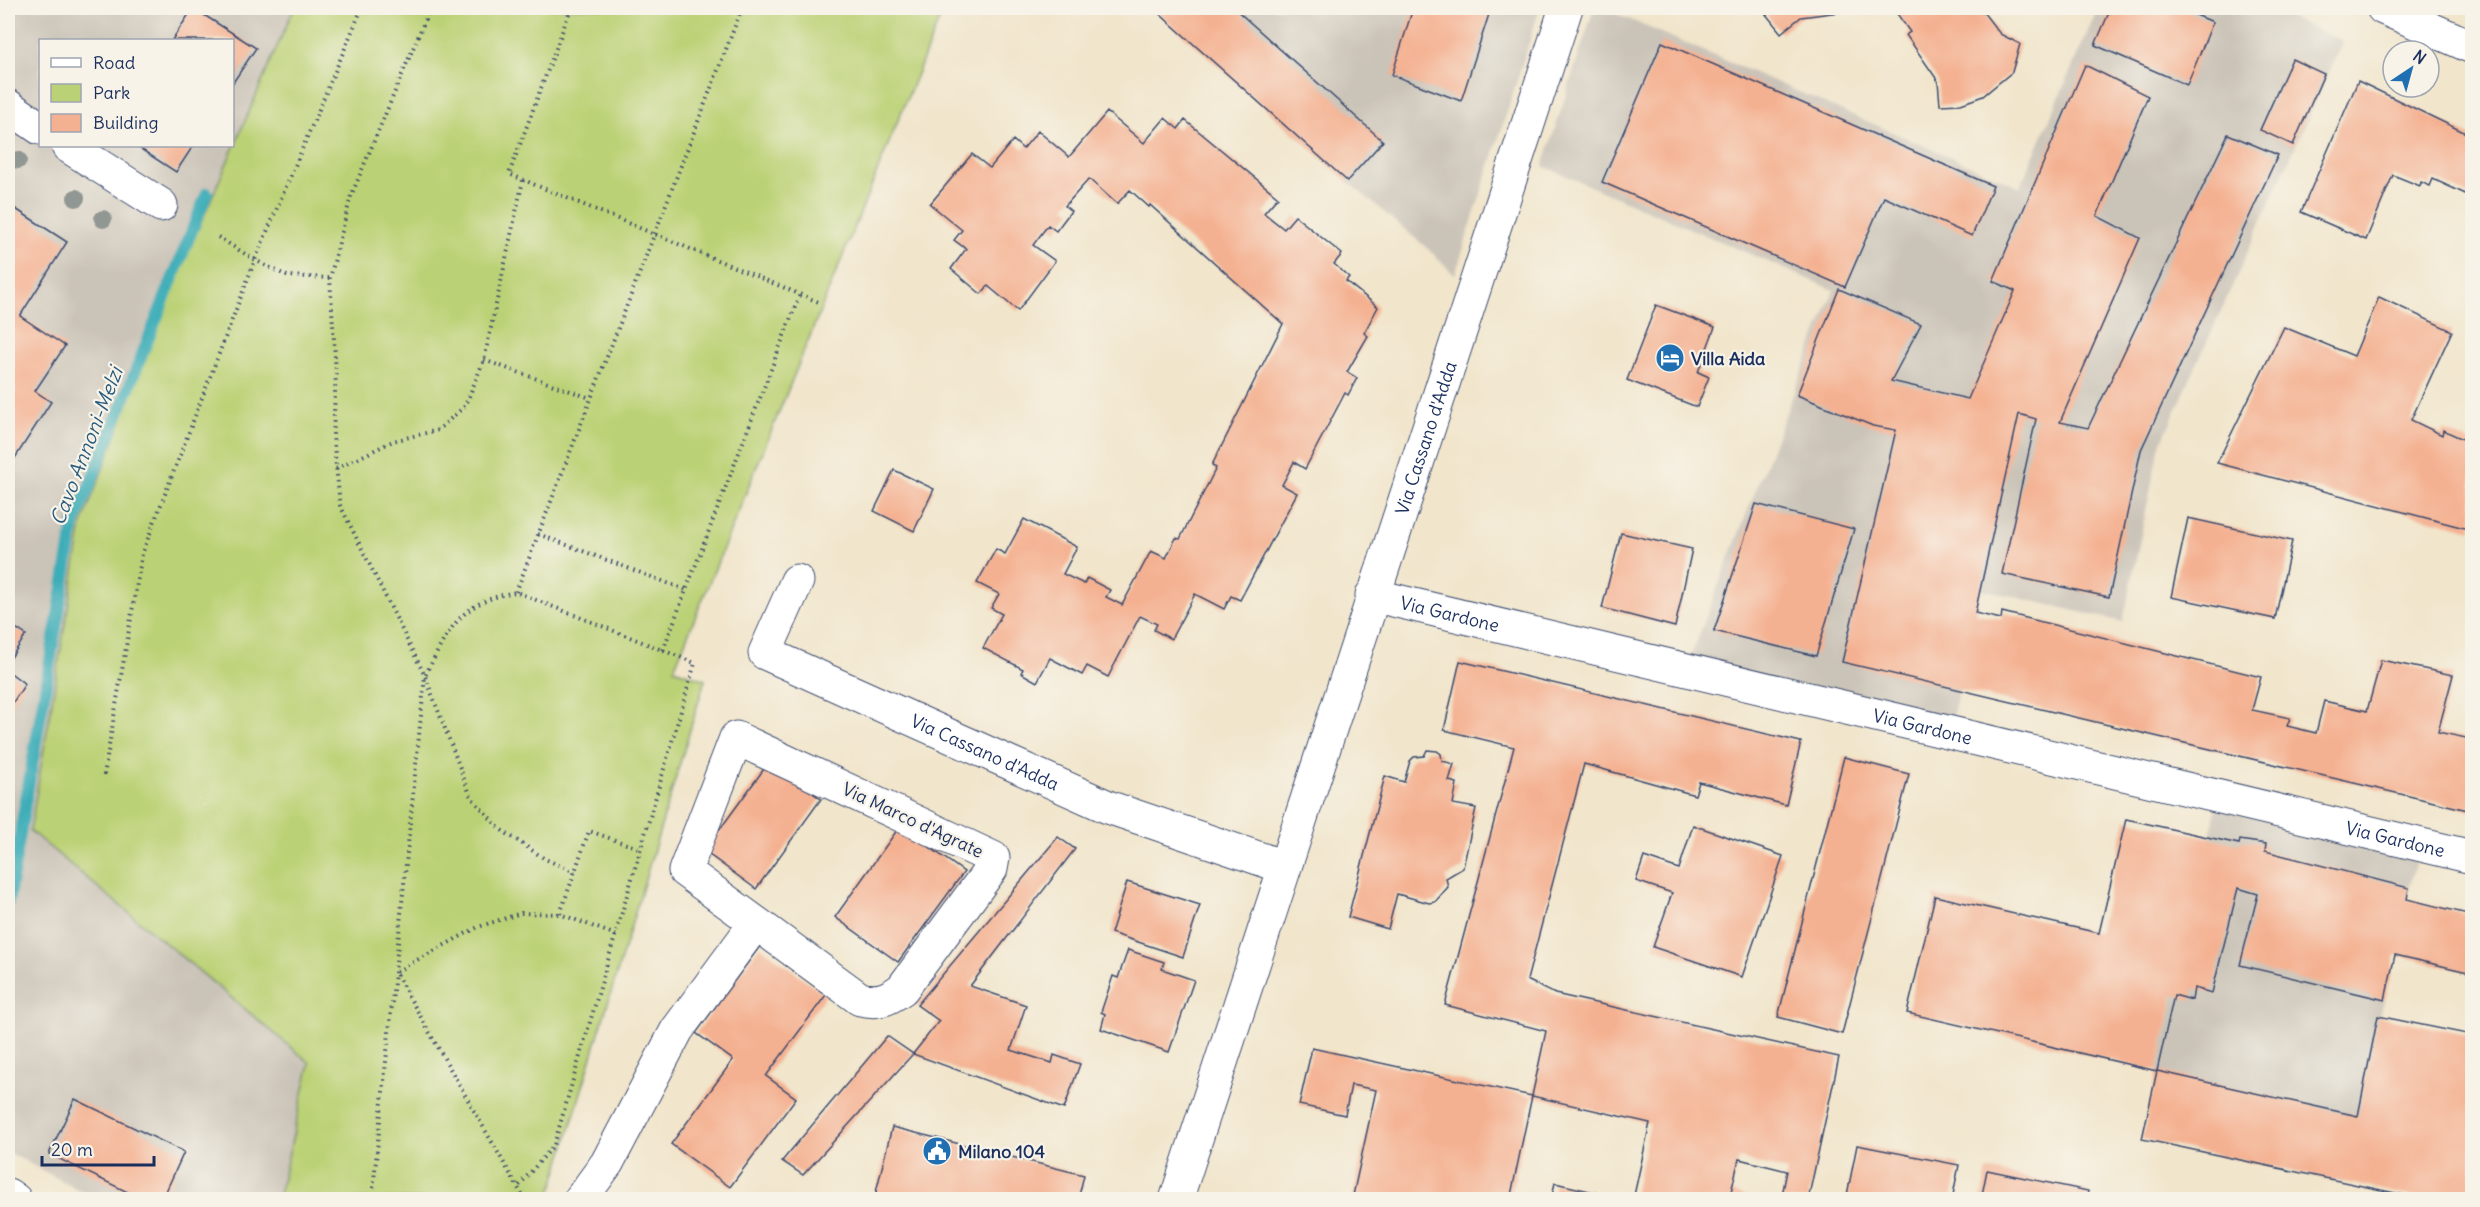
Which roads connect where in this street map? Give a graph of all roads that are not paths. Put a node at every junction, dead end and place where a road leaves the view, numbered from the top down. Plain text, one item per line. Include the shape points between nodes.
1 (1566, 8) edge
2 (2383, 8) edge
3 (2472, 47) edge
4 (8, 106) edge
5 (39, 127) edge
6 (70, 147) edge
7 (161, 205) dead end
8 (797, 581) dead end
9 (1372, 595) junction
10 (2472, 857) edge
11 (1284, 867) junction
12 (755, 924) junction
13 (8, 1195) edge
14 (15, 1200) edge
15 (580, 1200) edge
16 (1176, 1200) edge

1 - 9 street, Via Cassano d'Adda
2 - 3 street
4 - 5 street
6 - 7 street
8 - 11 street, Via Cassano d'Adda via 765,653 1108,807
9 - 10 street, Via Gardone
9 - 11 street, Via Cassano d'Adda
11 - 16 street, Via Cassano d'Adda
12 - 12 street, Via Marco d'Agrate via 860,999 889,999 902,989 984,878 994,864 993,858 736,738 685,871
12 - 15 street via 677,1030 607,1163
13 - 14 street

